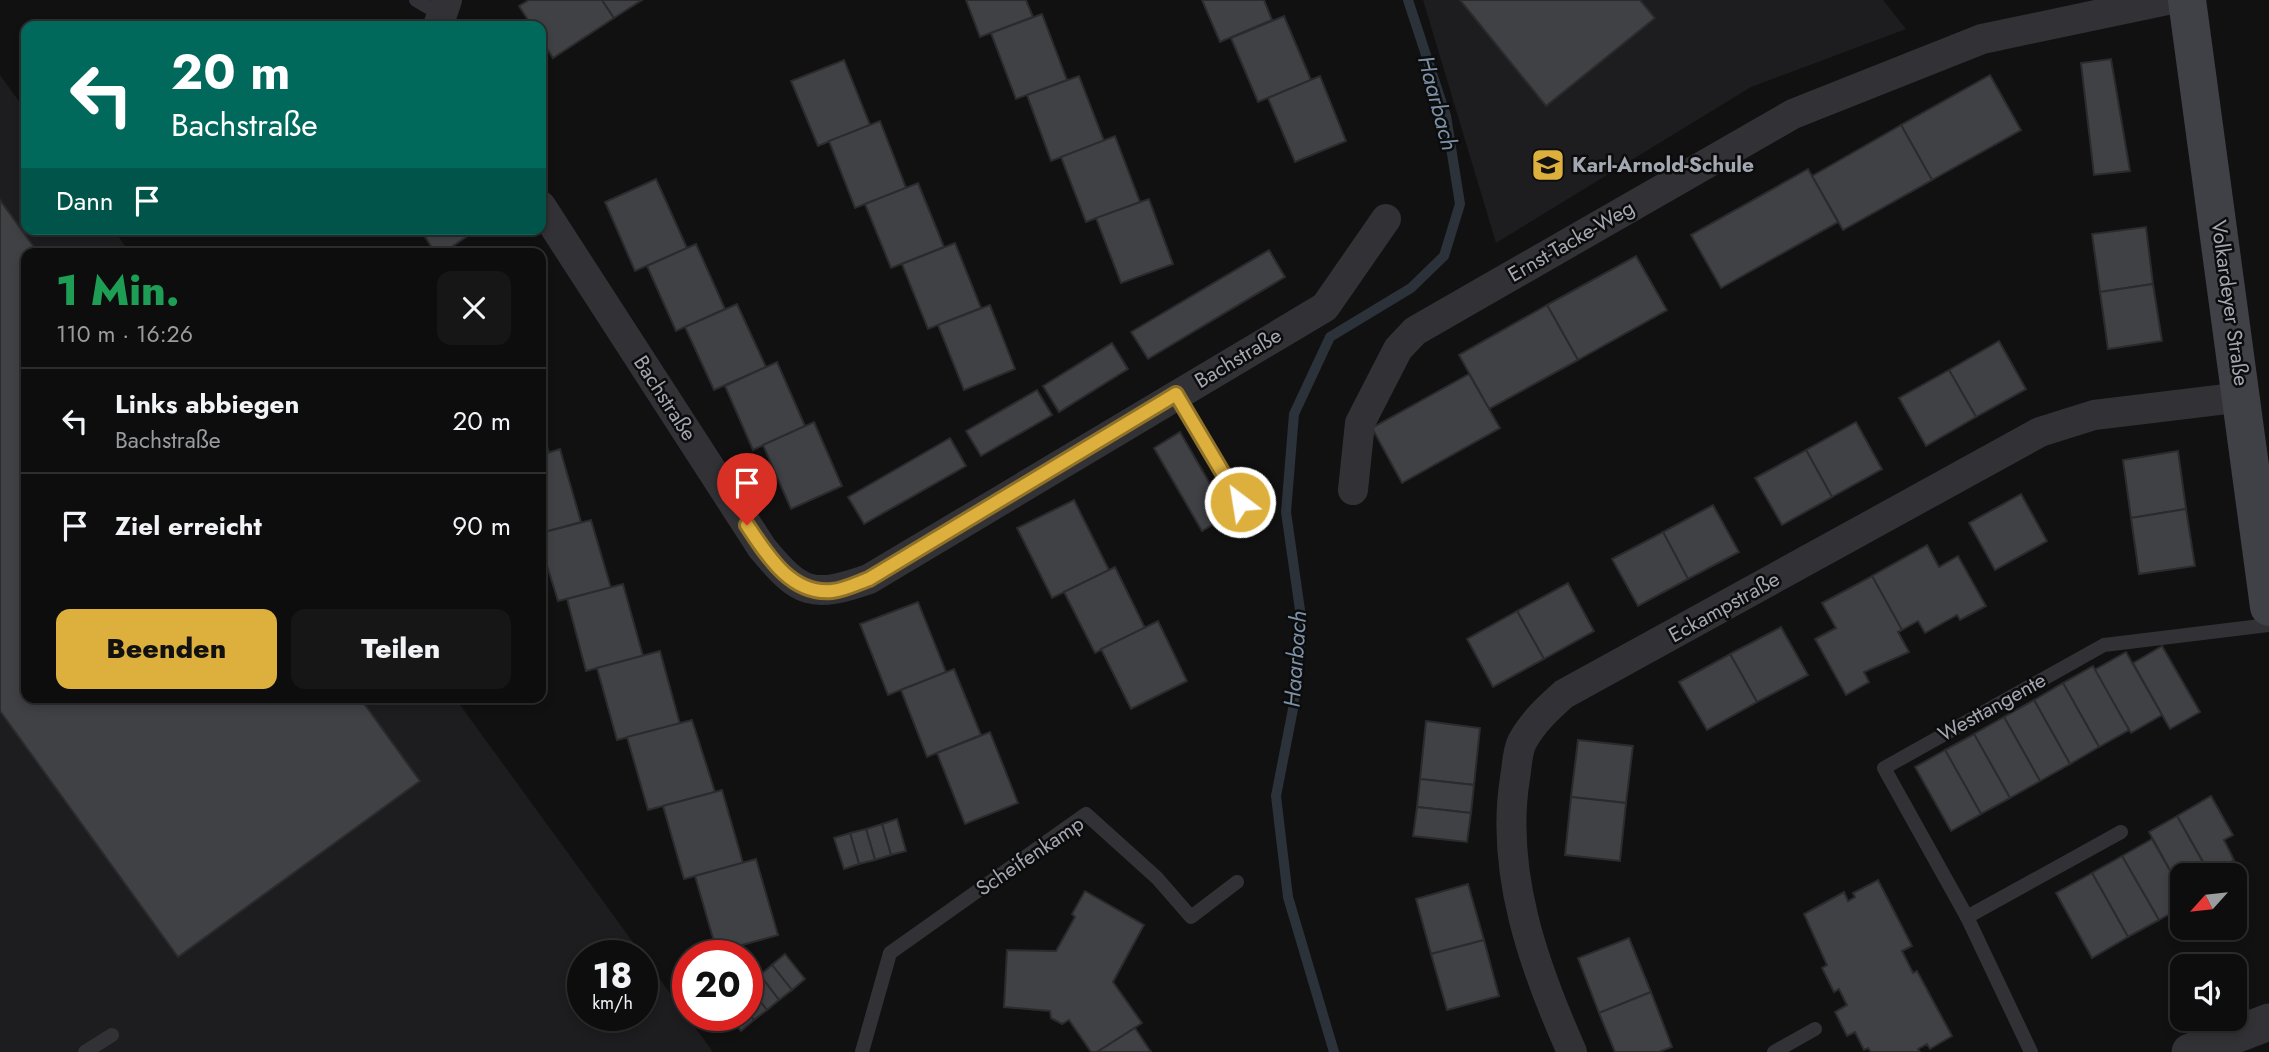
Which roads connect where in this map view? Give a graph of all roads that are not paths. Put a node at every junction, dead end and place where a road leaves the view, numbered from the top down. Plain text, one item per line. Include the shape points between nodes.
1 (2168, 0) edge
2 (2187, 0) edge
3 (546, 214) edge
4 (1386, 219) dead end
5 (1176, 394) junction
6 (2243, 397) junction
7 (1353, 490) dead end
8 (1240, 502) dead end
9 (2269, 607) edge
10 (2269, 625) edge
11 (2121, 832) dead end
12 (1237, 882) dead end
13 (1967, 917) junction
14 (2269, 1021) edge
15 (1815, 1029) dead end
16 (112, 1035) dead end
17 (85, 1052) edge
18 (862, 1052) edge
19 (1572, 1052) edge
20 (1774, 1052) edge
21 (2031, 1052) edge
22 (2190, 1052) edge

1 - 7 street, Ernst-Tacke-Weg via 1982,39 1793,114 1415,331 1398,349 1360,423
2 - 6 main road, Volkardeyer Straße
3 - 5 street, Bachstraße via 762,548 803,588 833,592 869,579
4 - 5 street, Bachstraße via 1325,307
5 - 8 lane
6 - 9 main road, Volkardeyer Straße
6 - 19 street, Eckampstraße via 2094,415 2040,432 1564,694 1542,713 1520,744 1510,852 1541,982
10 - 13 lane, Westtangente via 2104,645 1884,768
11 - 13 lane
12 - 18 lane, Scheifenkamp via 1191,917 1157,878 1086,814 890,953
13 - 21 lane, Westtangente
14 - 22 street
15 - 20 lane
16 - 17 lane

